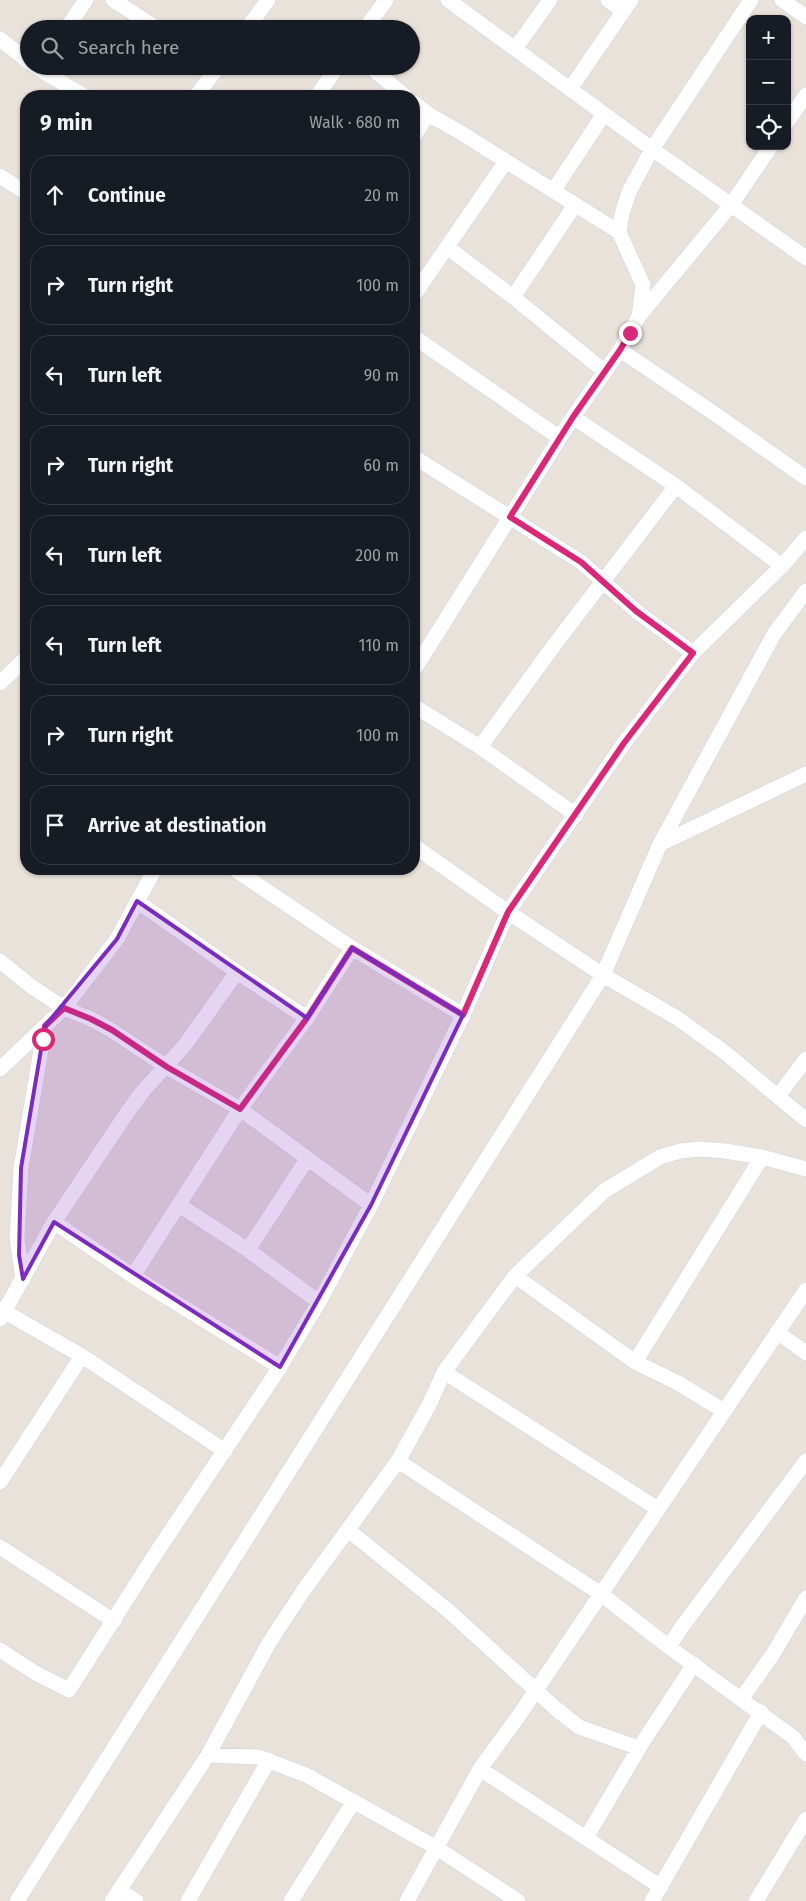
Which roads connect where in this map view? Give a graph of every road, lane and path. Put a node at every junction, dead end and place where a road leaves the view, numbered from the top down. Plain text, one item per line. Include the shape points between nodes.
1 (86, 0) edge
2 (113, 0) edge
3 (268, 0) edge
4 (386, 0) edge
5 (448, 0) edge
6 (550, 0) edge
7 (608, 0) edge
8 (751, 0) edge
9 (782, 0) edge
10 (627, 6) edge
11 (806, 18) edge
12 (72, 20) edge
13 (144, 20) edge
14 (254, 20) edge
15 (372, 20) edge
16 (0, 39) edge
17 (515, 49) junction
18 (20, 54) edge
19 (50, 75) edge
20 (211, 75) edge
21 (332, 75) edge
22 (380, 75) edge
23 (570, 89) junction
24 (74, 90) edge
25 (200, 90) edge
26 (321, 90) edge
27 (398, 90) edge
28 (806, 94) edge
29 (420, 108) edge
30 (428, 114) junction
31 (604, 114) junction
32 (791, 116) edge
33 (420, 127) edge
34 (652, 149) junction
35 (768, 150) edge
36 (506, 160) junction
37 (0, 176) edge
38 (20, 189) edge
39 (553, 191) junction
40 (575, 205) junction
41 (731, 205) junction
42 (619, 232) junction
43 (447, 247) junction
44 (806, 258) edge
45 (420, 286) edge
46 (514, 297) junction
47 (639, 316) junction
48 (420, 341) edge
49 (620, 350) junction
50 (604, 371) junction
51 (573, 417) junction
52 (560, 438) junction
53 (420, 461) edge
54 (806, 478) edge
55 (676, 486) junction
56 (510, 517) junction
57 (806, 538) edge
58 (782, 566) junction
59 (604, 580) junction
60 (806, 591) edge
61 (693, 653) junction
62 (420, 660) edge
63 (20, 664) edge
64 (0, 683) edge
65 (420, 710) edge
66 (480, 747) junction
67 (806, 774) edge
68 (576, 815) junction
69 (660, 844) junction
70 (420, 850) edge
71 (152, 875) edge
72 (243, 875) edge
73 (137, 901) junction
74 (508, 912) junction
75 (352, 948) junction
76 (0, 961) edge
77 (237, 972) junction
78 (602, 975) junction
79 (64, 1008) junction
80 (463, 1015) junction
81 (307, 1018) junction
82 (45, 1026) junction
83 (806, 1059) edge
84 (167, 1067) junction
85 (0, 1070) edge
86 (779, 1095) junction
87 (240, 1109) junction
88 (806, 1120) edge
89 (762, 1157) junction
90 (307, 1158) junction
91 (806, 1169) edge
92 (178, 1204) junction
93 (371, 1205) junction
94 (54, 1222) junction
95 (248, 1250) junction
96 (133, 1276) junction
97 (515, 1276) junction
98 (23, 1279) junction
99 (806, 1290) edge
100 (320, 1302) junction
101 (2, 1313) edge
102 (777, 1332) junction
103 (806, 1353) edge
104 (82, 1356) junction
105 (635, 1362) junction
106 (280, 1367) junction
107 (444, 1372) junction
108 (724, 1411) junction
109 (225, 1451) junction
110 (398, 1461) junction
111 (806, 1462) edge
112 (0, 1482) edge
113 (658, 1509) junction
114 (348, 1530) junction
115 (0, 1547) edge
116 (601, 1594) junction
117 (806, 1598) edge
118 (114, 1621) junction
119 (669, 1647) junction
120 (0, 1650) edge
121 (694, 1664) junction
122 (536, 1689) junction
123 (742, 1698) junction
124 (761, 1712) junction
125 (639, 1748) junction
126 (806, 1754) edge
127 (208, 1755) junction
128 (269, 1760) junction
129 (480, 1770) junction
130 (354, 1800) junction
131 (806, 1819) edge
132 (586, 1838) junction
133 (435, 1847) junction
134 (661, 1888) junction
135 (115, 1896) edge
136 (17, 1901) edge
137 (136, 1901) edge
138 (188, 1901) edge
139 (291, 1901) edge
140 (407, 1901) edge
141 (518, 1901) edge
142 (652, 1901) edge
143 (756, 1901) edge

1 - 12 street
2 - 13 street
3 - 14 street
4 - 15 street
5 - 17 street
6 - 17 street
7 - 10 street
8 - 34 street
9 - 11 street
10 - 23 street
16 - 18 street
17 - 23 street
19 - 24 street
20 - 25 street
21 - 26 street
22 - 27 street
23 - 31 street
28 - 32 street
29 - 30 street
30 - 33 street
30 - 36 street
31 - 34 street
31 - 39 street
34 - 41 street
34 - 42 street via 629,192
35 - 41 street
36 - 39 street
36 - 43 street
37 - 38 street
39 - 40 street
40 - 42 street
40 - 46 street
41 - 44 street
41 - 47 street
42 - 47 street via 643,285
43 - 45 street
43 - 46 street
46 - 50 street
47 - 49 street
48 - 52 street
49 - 50 street
49 - 54 street
50 - 51 street
51 - 52 street
51 - 55 street
52 - 56 street
53 - 56 street
55 - 58 street
55 - 59 street
56 - 59 street via 561,548
56 - 62 street
57 - 58 street
58 - 61 street
59 - 61 street via 636,611
59 - 66 street
60 - 69 street via 774,634
61 - 68 street via 624,743
63 - 64 street
65 - 66 street
66 - 68 street
67 - 69 street
68 - 74 street
69 - 78 street
70 - 74 street
71 - 73 street
72 - 75 street
73 - 77 street
73 - 79 street via 117,939
74 - 78 street
74 - 80 street
75 - 80 street
75 - 81 street
76 - 79 street
77 - 81 street
77 - 84 street
78 - 86 street via 677,1018
78 - 136 street
79 - 82 street
79 - 84 street via 112,1030
80 - 93 street
81 - 87 street
82 - 85 street
82 - 98 street via 21,1168 17,1239
83 - 86 street
84 - 87 street
84 - 94 street via 129,1110
86 - 88 street
87 - 90 street
87 - 92 street
89 - 91 street
89 - 97 street via 700,1149 660,1157 604,1191
89 - 105 street
90 - 93 street
90 - 95 street
92 - 95 street
92 - 96 street
93 - 100 street
94 - 96 street
94 - 98 street
95 - 100 street
96 - 106 street
97 - 105 street
97 - 107 street
98 - 101 street
99 - 102 street
100 - 106 street
101 - 104 street
102 - 103 street
102 - 108 street
104 - 109 street
104 - 112 street
105 - 108 street via 678,1382
106 - 109 street
107 - 110 street via 430,1405
107 - 113 street
108 - 113 street
109 - 118 street
110 - 114 street
110 - 116 street
111 - 119 street
113 - 116 street
114 - 122 street via 450,1612
114 - 127 street via 269,1643
115 - 118 street
116 - 119 street
116 - 122 street
117 - 123 street
118 - 120 street via 69,1690
119 - 121 street
121 - 123 street
121 - 125 street
122 - 125 street via 579,1727
122 - 129 street
123 - 124 street
124 - 126 street via 793,1737
124 - 134 street
125 - 132 street
127 - 128 street
127 - 135 street
128 - 130 street
128 - 138 street
129 - 132 street
129 - 133 street
130 - 133 street
130 - 139 street
131 - 143 street
132 - 134 street
133 - 140 street
133 - 141 street
134 - 142 street
135 - 137 street

